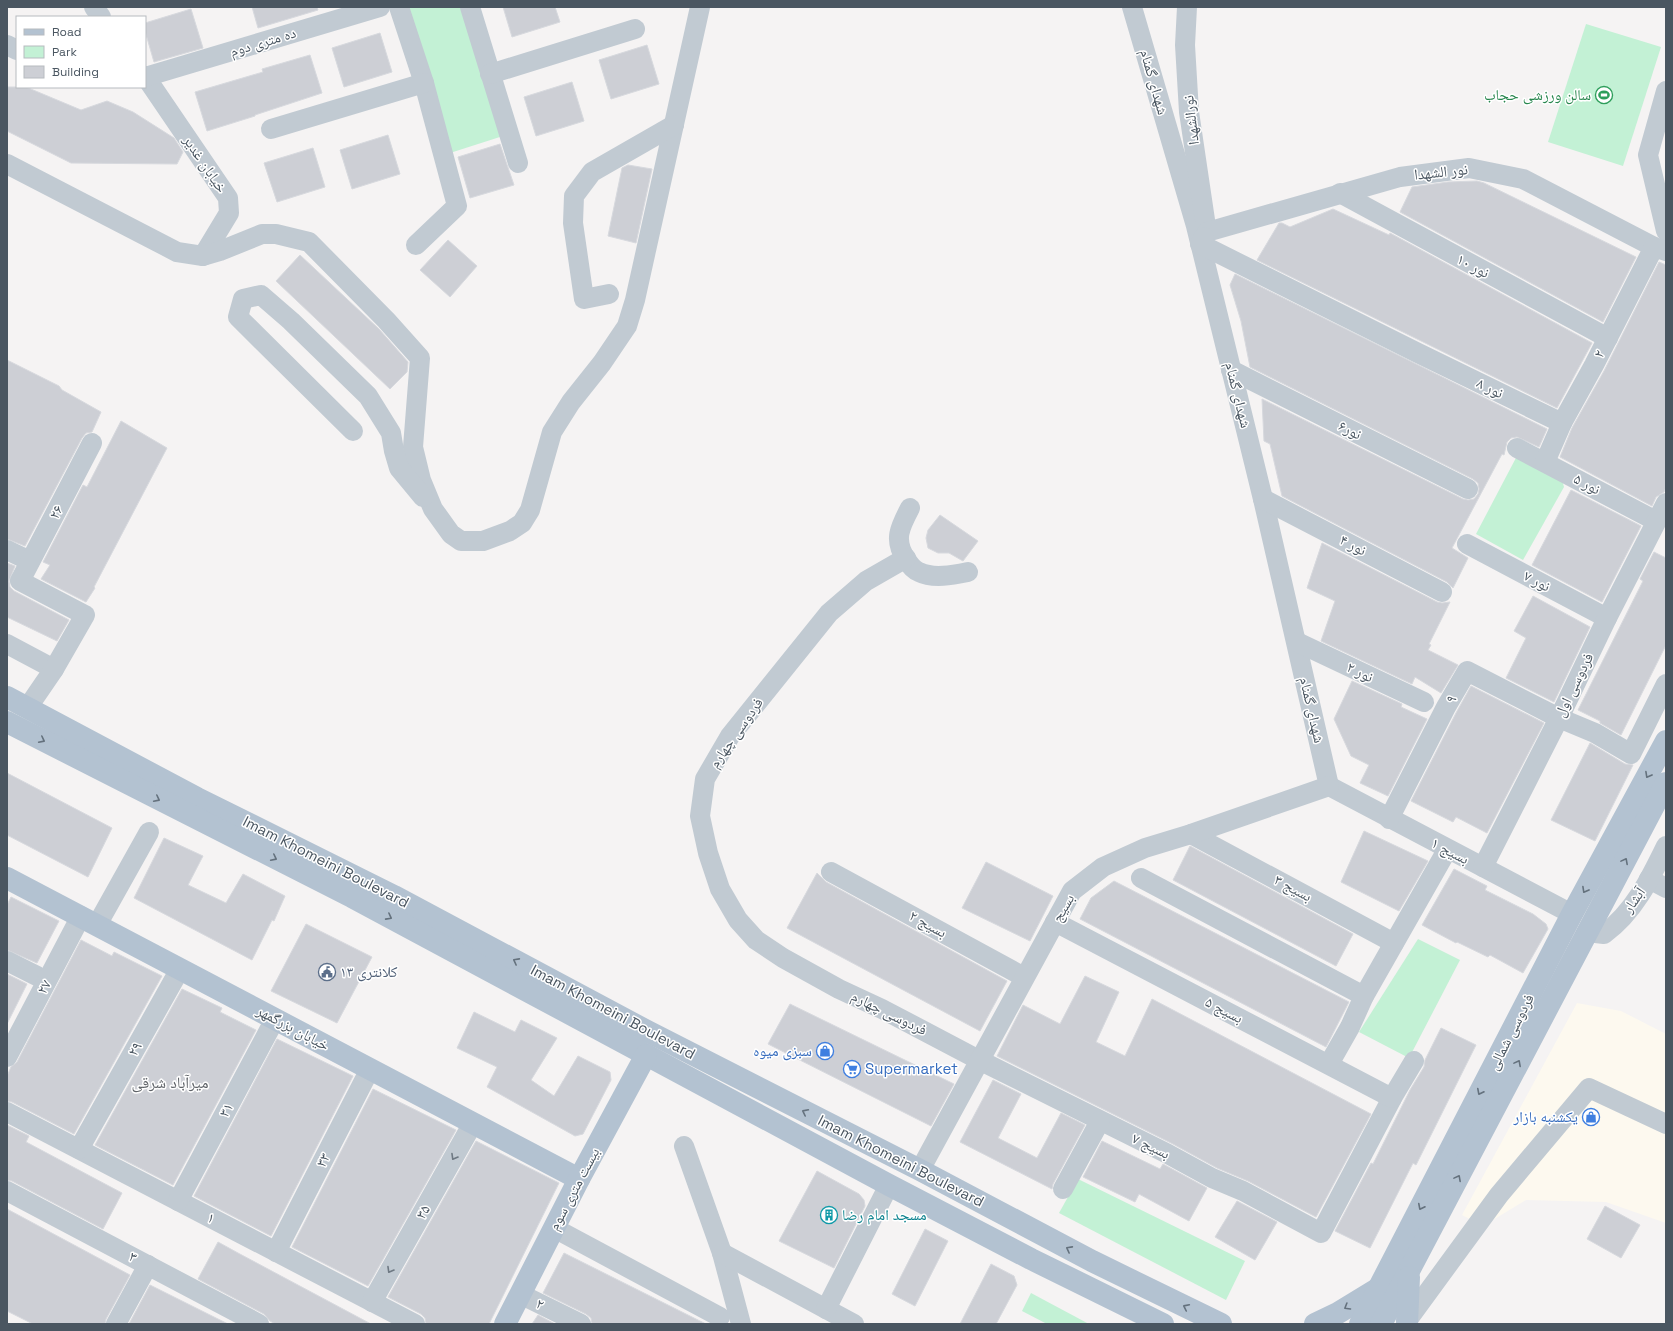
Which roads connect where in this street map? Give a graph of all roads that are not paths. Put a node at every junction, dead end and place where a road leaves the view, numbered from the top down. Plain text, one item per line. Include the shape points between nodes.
1 (94, 7) edge
2 (380, 7) edge
3 (399, 7) edge
4 (470, 7) edge
5 (700, 7) edge
6 (1132, 7) edge
7 (1187, 7) edge
8 (100, 16) edge
9 (635, 29) dead end
10 (7, 45) edge
11 (16, 50) edge
12 (490, 74) junction
13 (146, 76) edge
14 (146, 77) edge
15 (424, 83) junction
16 (1666, 91) edge
17 (674, 124) junction
18 (271, 129) dead end
19 (518, 162) dead end
20 (7, 164) edge
21 (1340, 193) junction
22 (1666, 231) edge
23 (1203, 238) junction
24 (416, 246) dead end
25 (1660, 249) edge
26 (204, 256) junction
27 (609, 294) dead end
28 (1608, 338) junction
29 (1231, 370) junction
30 (1562, 423) junction
31 (353, 431) dead end
32 (92, 443) dead end
33 (1517, 448) dead end
34 (1545, 462) junction
35 (1468, 489) dead end
36 (1263, 498) junction
37 (1666, 503) edge
38 (910, 508) dead end
39 (434, 509) junction
40 (1656, 521) junction
41 (1467, 544) dead end
42 (7, 550) edge
43 (906, 558) junction
44 (30, 561) junction
45 (968, 572) dead end
46 (1442, 592) dead end
47 (1606, 618) junction
48 (1297, 642) junction
49 (7, 644) edge
50 (54, 669) junction
51 (1666, 684) edge
52 (7, 697) edge
53 (1424, 702) dead end
54 (28, 707) junction
55 (1559, 718) junction
56 (7, 722) edge
57 (1666, 741) edge
58 (1666, 783) edge
59 (1330, 786) junction
60 (1389, 819) junction
61 (149, 832) dead end
62 (1192, 834) junction
63 (1666, 846) edge
64 (1447, 850) junction
65 (1483, 868) junction
66 (831, 872) dead end
67 (7, 878) edge
68 (1141, 878) dead end
69 (1657, 884) edge
70 (1572, 914) junction
71 (89, 921) junction
72 (1055, 922) junction
73 (1587, 932) junction
74 (1394, 943) junction
75 (7, 961) edge
76 (180, 969) junction
77 (37, 976) dead end
78 (1024, 977) junction
79 (1364, 996) junction
80 (275, 1019) junction
81 (646, 1055) junction
82 (7, 1057) edge
83 (980, 1060) junction
84 (1414, 1061) dead end
85 (1329, 1064) junction
86 (370, 1069) junction
87 (1392, 1098) junction
88 (7, 1112) edge
89 (1100, 1121) junction
90 (473, 1123) junction
91 (1666, 1124) edge
92 (684, 1146) dead end
93 (79, 1149) junction
94 (920, 1170) junction
95 (579, 1178) junction
96 (889, 1185) junction
97 (1063, 1189) dead end
98 (7, 1191) edge
99 (178, 1201) junction
100 (554, 1228) junction
101 (276, 1252) junction
102 (722, 1253) junction
103 (148, 1265) junction
104 (1409, 1269) junction
105 (1379, 1288) junction
106 (520, 1294) junction
107 (372, 1302) junction
108 (826, 1310) junction
109 (720, 1317) dead end
110 (1406, 1323) edge
111 (116, 1324) edge
112 (259, 1324) edge
113 (415, 1324) edge
114 (505, 1324) edge
115 (581, 1324) edge
116 (741, 1324) edge
117 (854, 1324) edge
118 (1163, 1324) edge
119 (1221, 1324) edge
120 (1315, 1324) edge
121 (1360, 1324) edge
122 (1381, 1324) edge

1 - 8 street
2 - 13 street, ده متری دوم
3 - 15 street
4 - 12 street
5 - 17 street
6 - 23 street, شهدای گمنام via 1196,226
7 - 23 street, نورالشهدا via 1185,45 1189,112
9 - 12 street
10 - 11 street
12 - 19 street
14 - 26 street, خیابان غدیر via 228,198 229,213
15 - 18 street
15 - 24 street via 457,206
16 - 22 street via 1648,155
17 - 27 street via 592,172 574,196 573,223 584,299
17 - 39 street via 636,300 627,326 552,432 530,510 522,523 510,531 483,541 462,541 451,534
20 - 26 street via 177,252
21 - 23 street, نور الشهدا
21 - 25 street, نور الشهدا via 1400,177 1469,168 1523,179
21 - 28 street, نور ۱۰
23 - 29 street, شهدای گمنام
23 - 30 street, نور ۸ via 1418,353
25 - 28 street, ۲
26 - 39 street via 262,234 276,234 309,242 386,320 420,358 413,447 421,480
28 - 30 street, ۲
29 - 35 street, نور۶
29 - 36 street, شهدای گمنام
30 - 34 street, ۲
31 - 39 street via 238,318 243,299 261,295 368,396 391,433 399,468
32 - 44 street, ۲۶
33 - 34 street, نور ۵
34 - 40 street, نور ۵
36 - 46 street, نور ۴
36 - 48 street, شهدای گمنام
37 - 40 street, فردوسی اول
38 - 43 street via 901,524 898,538 899,547
40 - 47 street, فردوسی اول
41 - 47 street, نور ۷
42 - 44 street
43 - 45 street via 918,572 930,575 947,576
43 - 83 street, فردوسی چهارم via 866,581 830,613 778,674 730,736 705,779 700,816 708,854 720,889 738,920 756,940 840,989
44 - 50 street, ۲۶ via 20,581 85,615
47 - 55 street, فردوسی اول
48 - 53 street, نور ۲
48 - 59 street, شهدای گمنام
49 - 50 street
50 - 54 street
51 - 55 street via 1631,754 1595,733
52 - 54 main road, Imam Khomeini Boulevard
94 -> 54 main road, Imam Khomeini Boulevard via 647,1031 394,896 197,798
55 - 60 street, ۹ via 1467,671
55 - 65 street, فردوسی اول
56 -> 81 main road, Imam Khomeini Boulevard via 352,897
57 -> 70 main road, فردوسی شمالی
73 -> 58 main road, فردوسی شمالی
59 - 60 street, بسیج ۱
59 - 62 street, بسیج
60 - 64 street, بسیج ۱
61 - 71 street, ۲۷
62 - 72 street, بسیج via 1146,848 1103,867 1072,891
62 - 74 street, بسیج ۳
63 - 69 street, آبشار
64 - 65 street, بسیج ۱
64 - 74 street
65 - 70 street, بسیج ۱
66 - 78 street, بسیج ۲
67 - 71 main road, خیابان بزرگمهر
68 - 79 street
69 - 73 street, آبشار via 1604,934
70 -> 105 main road, فردوسی شمالی
71 - 76 main road, خیابان بزرگمهر
71 - 82 street, ۲۷
72 - 78 street, بسیج
72 - 85 street, بسیج ۵
104 -> 73 main road, فردوسی شمالی
74 - 79 street
75 - 77 street
76 - 80 main road, خیابان بزرگمهر
76 - 93 street, ۲۹
78 - 83 street, بسیج
79 - 85 street
80 - 86 main road, خیابان بزرگمهر
80 - 99 street, ۳۱
81 - 95 main road, بیست متری سوم
81 - 96 main road, Imam Khomeini Boulevard
83 - 89 street, بسیج ۷
83 - 94 street, بسیج
84 - 87 street
85 - 87 street, بسیج ۵
86 - 90 main road, خیابان بزرگمهر
86 - 101 street, ۳۳
87 - 89 street, بسیج ۷ via 1321,1233 1243,1191
88 - 93 street, ۱
89 - 97 street
90 - 95 main road, خیابان بزرگمهر
90 -> 107 street, ۳۵
91 - 110 street via 1589,1088 1499,1195
92 - 102 street
93 - 99 street, ۱
119 -> 94 main road, Imam Khomeini Boulevard via 1092,1261
95 - 100 main road, بیست متری سوم
96 - 108 street
96 - 118 main road, Imam Khomeini Boulevard
98 - 103 street, ۳
99 - 101 street, ۱
100 - 106 main road, بیست متری سوم
100 - 109 street
101 - 107 street, ۱
102 - 108 street
102 - 116 street
103 - 111 street
103 - 112 street, ۳
104 - 110 main road
104 - 122 main road, فردوسی شمالی
105 -> 120 main road
105 - 121 main road, فردوسی شمالی
106 - 114 main road, بیست متری سوم
106 - 115 street, ۲
107 - 113 street, ۱
108 - 117 street

